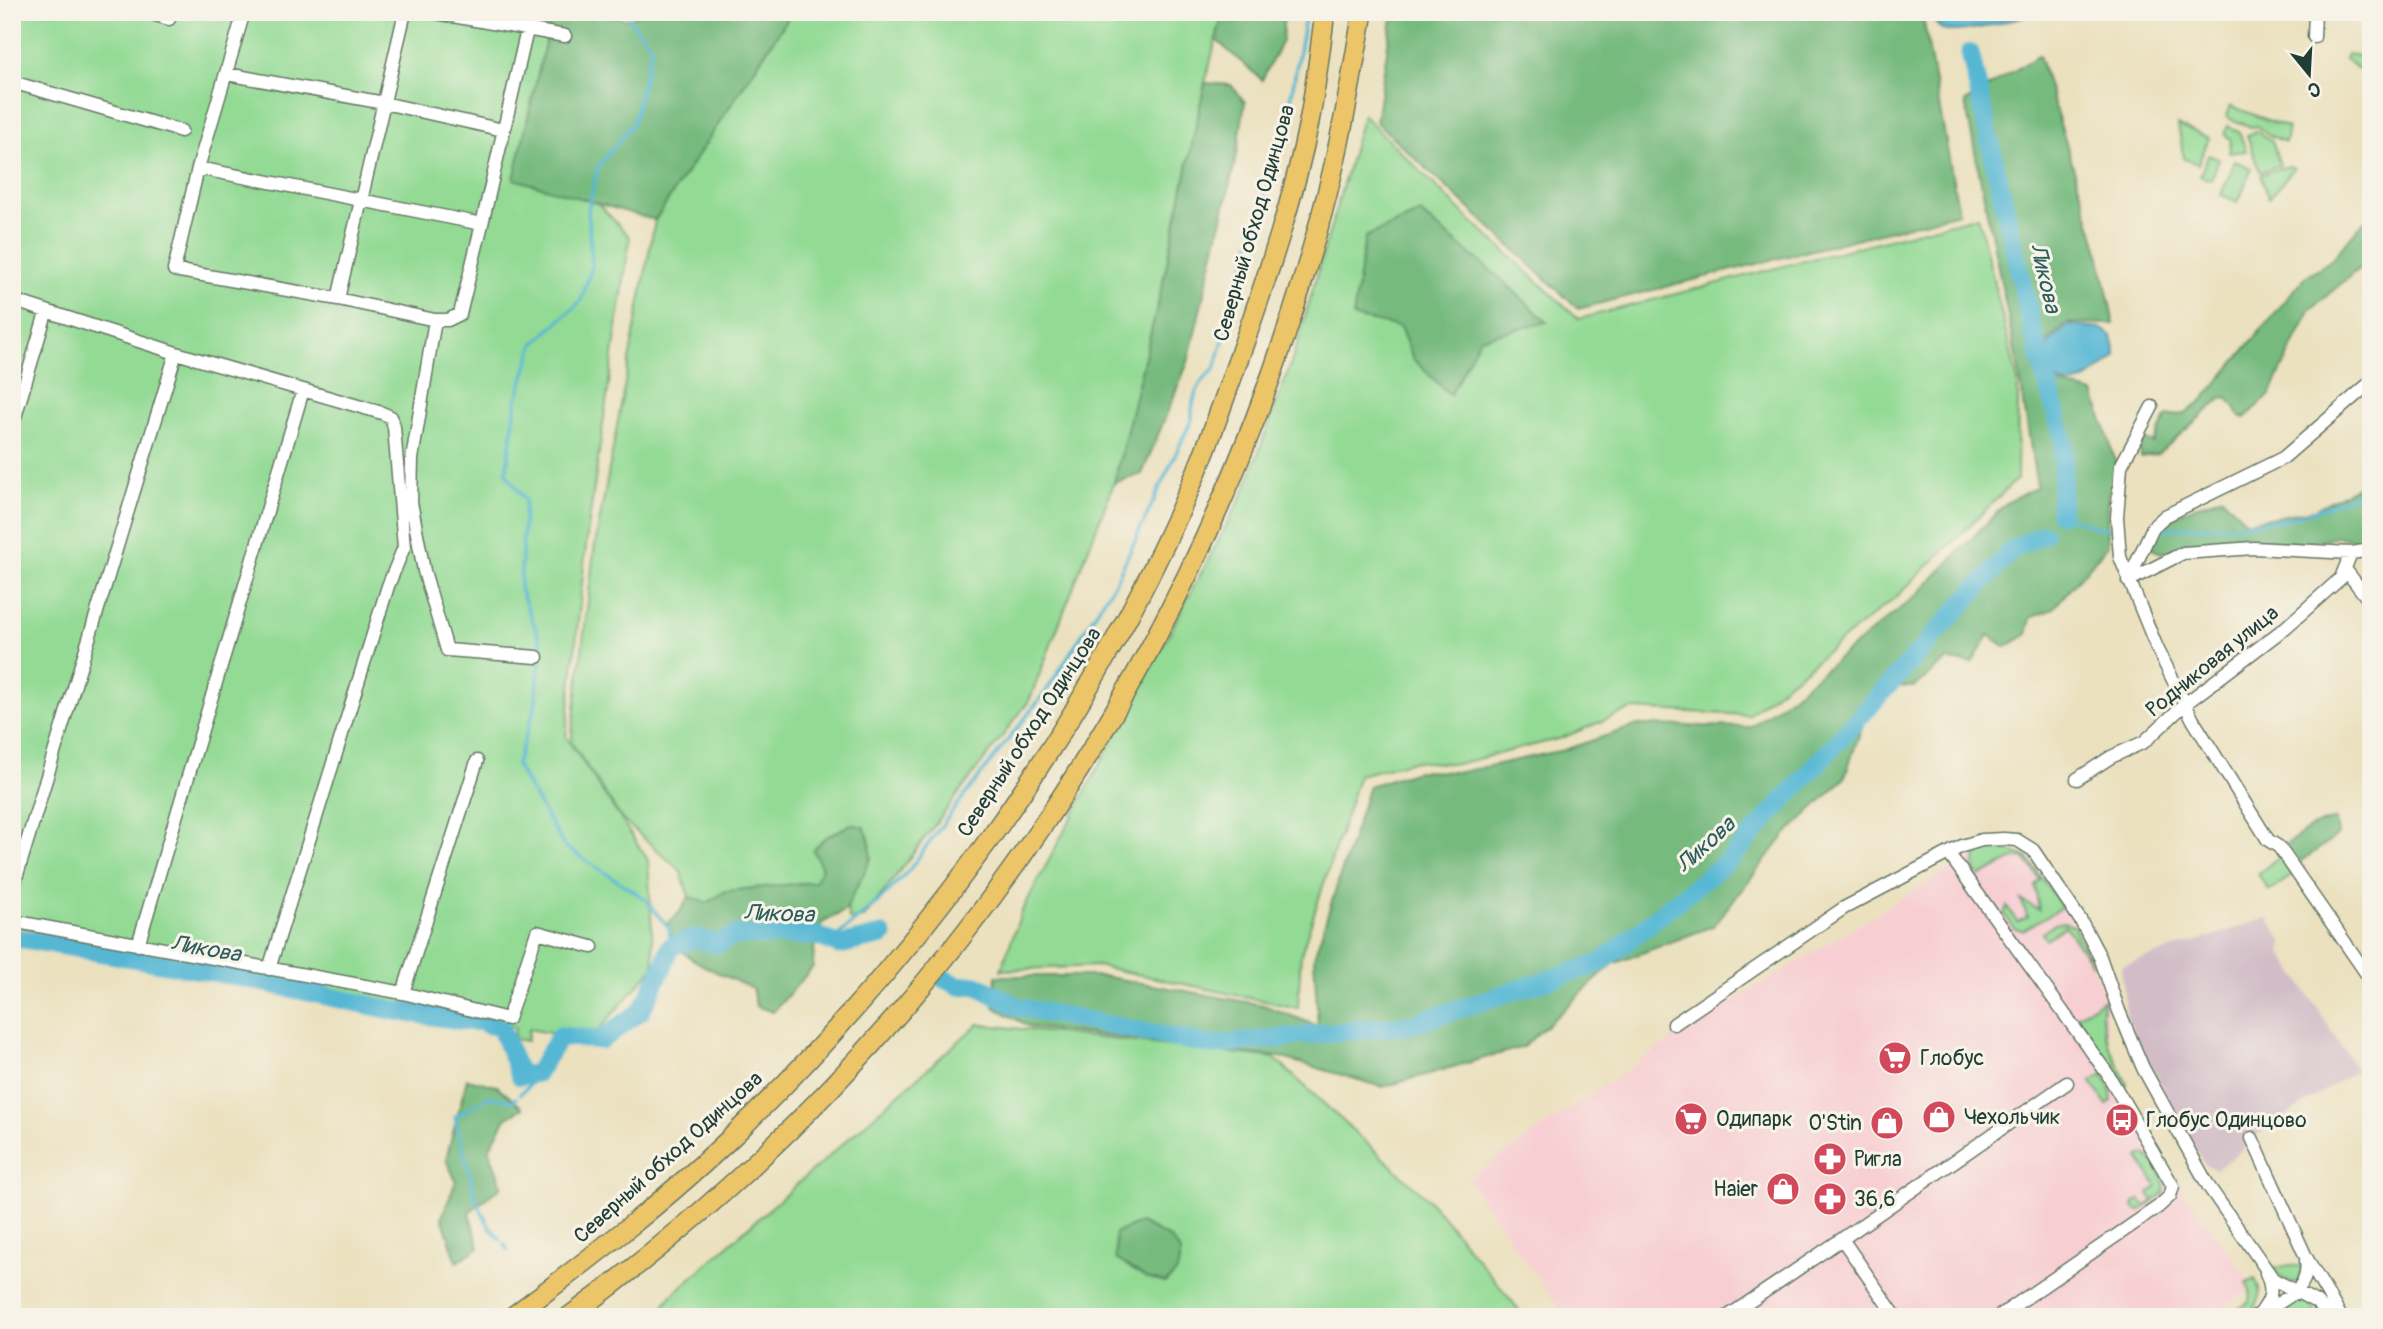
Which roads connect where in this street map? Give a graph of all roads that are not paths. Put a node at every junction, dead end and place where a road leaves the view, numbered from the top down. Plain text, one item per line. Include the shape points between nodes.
1 (146, 12) edge
2 (171, 12) edge
3 (244, 12) edge
4 (405, 12) edge
5 (430, 12) edge
6 (1325, 12) edge
7 (1363, 12) edge
8 (2315, 12) edge
9 (527, 30) junction
10 (565, 36) dead end
11 (2314, 37) dead end
12 (227, 74) junction
13 (12, 82) edge
14 (384, 103) junction
15 (503, 130) junction
16 (181, 131) dead end
17 (198, 168) junction
18 (361, 200) junction
19 (482, 224) junction
20 (338, 299) junction
21 (12, 300) edge
22 (46, 313) junction
23 (435, 320) junction
24 (176, 353) junction
25 (2371, 382) edge
26 (303, 390) junction
27 (2152, 407) dead end
28 (12, 427) edge
29 (2371, 550) edge
30 (2351, 554) junction
31 (2345, 569) junction
32 (2128, 581) junction
33 (2371, 603) edge
34 (537, 657) dead end
35 (2185, 704) junction
36 (477, 761) dead end
37 (2077, 779) dead end
38 (1949, 854) junction
39 (12, 891) edge
40 (12, 921) edge
41 (138, 945) junction
42 (592, 947) dead end
43 (269, 968) junction
44 (2371, 980) edge
45 (403, 993) junction
46 (1674, 1024) dead end
47 (2067, 1083) dead end
48 (2252, 1138) dead end
49 (1842, 1239) junction
50 (2306, 1257) junction
51 (2263, 1267) junction
52 (2297, 1292) junction
53 (2316, 1303) junction
54 (2258, 1315) edge
55 (512, 1317) edge
56 (569, 1317) edge
57 (1727, 1317) edge
58 (1896, 1317) edge
59 (1998, 1317) edge
60 (2323, 1317) edge
61 (2331, 1317) edge
62 (2341, 1317) edge

1 - 2 street via 169,19
3 - 12 street
4 - 14 street
5 - 9 street
6 - 55 highway, Северный обход Одинцова via 1309,122 1265,283 1226,396 1179,513 1117,637 1045,756 987,843 866,996 806,1062 662,1199
7 - 56 highway via 1326,197 1258,408 1209,528 1140,667 1067,792 961,939 834,1086 691,1220
8 - 11 street
9 - 10 street
9 - 15 street
12 - 14 street
12 - 17 street
13 - 16 street
14 - 15 street
14 - 18 street
15 - 19 street
17 - 18 street
17 - 20 street via 174,270
18 - 19 street
18 - 20 street
19 - 23 street via 460,314
20 - 23 street
21 - 22 street
22 - 24 street
22 - 28 street
23 - 34 street via 412,459 411,502 443,637 447,650
24 - 26 street
24 - 39 street
25 - 32 street via 2283,458 2165,516 2153,527
26 - 41 street
26 - 43 street via 391,417 404,547
27 - 32 street via 2121,466 2117,517 2120,557
29 - 30 street
30 - 31 street, Родниковая улица
30 - 32 street via 2254,548 2183,553
31 - 33 street
31 - 35 street, Родниковая улица via 2341,578 2284,628
32 - 35 street
35 - 37 street, Родниковая улица via 2144,742
35 - 44 street via 2268,840 2279,847
36 - 45 street
38 - 46 street via 1844,908
38 - 51 street via 1996,839 2017,840 2033,850 2100,957 2130,1040 2192,1159
38 - 59 street via 2107,1073 2172,1186 2170,1196 2158,1207
40 - 41 street
41 - 43 street
42 - 45 street via 537,932 508,1019
43 - 45 street
47 - 49 street
48 - 50 street
49 - 57 street
49 - 58 street
50 - 52 street via 2306,1277
50 - 62 street
51 - 52 street via 2273,1279
51 - 54 street via 2271,1300
52 - 53 street
52 - 54 street
53 - 60 street
53 - 61 street

